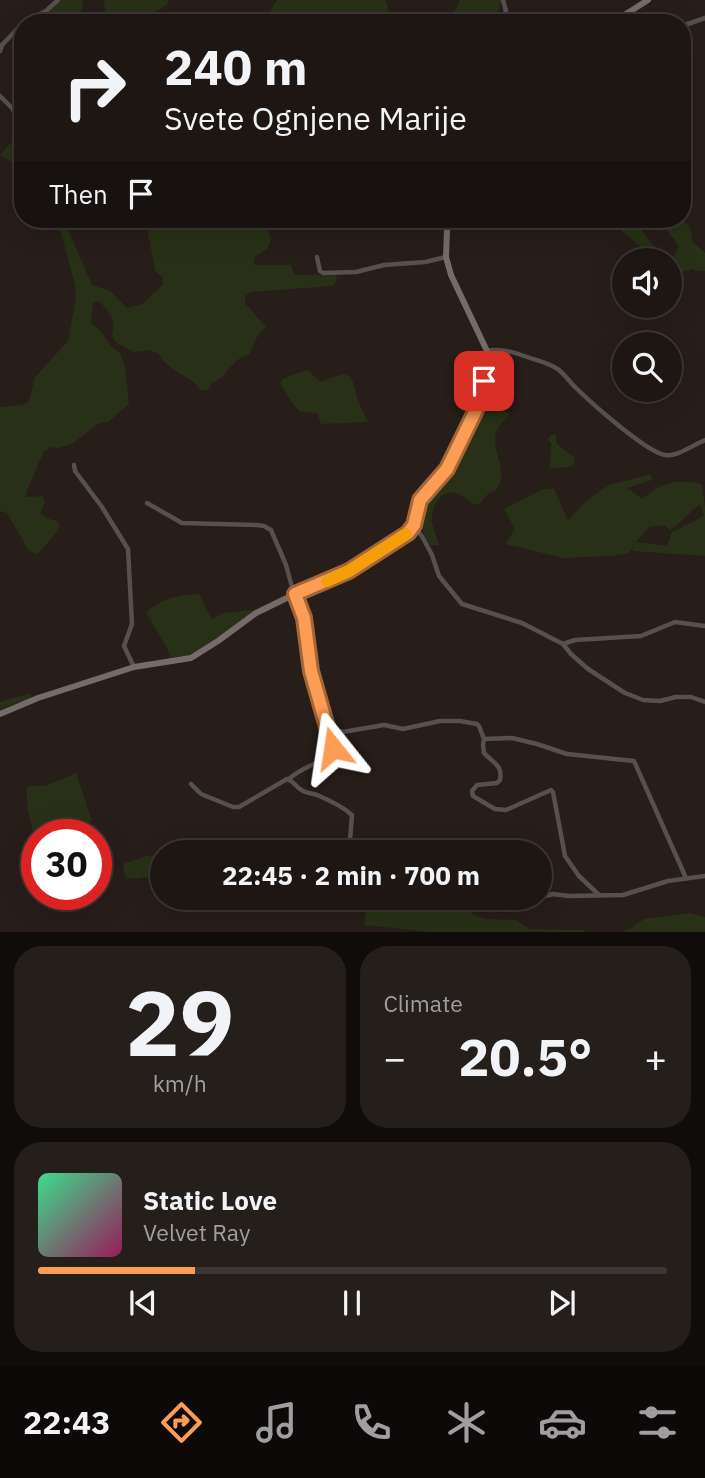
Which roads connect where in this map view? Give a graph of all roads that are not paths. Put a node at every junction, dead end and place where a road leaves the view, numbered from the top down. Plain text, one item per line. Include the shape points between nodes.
1 (58, 0) edge
2 (645, 1) edge
3 (40, 14) edge
4 (626, 14) edge
5 (14, 32) edge
6 (0, 51) edge
7 (0, 96) edge
8 (14, 111) edge
9 (448, 228) edge
10 (317, 257) dead end
11 (446, 257) junction
12 (487, 351) junction
13 (705, 440) edge
14 (74, 465) dead end
15 (148, 503) dead end
16 (414, 525) junction
17 (295, 594) junction
18 (705, 626) edge
19 (563, 644) junction
20 (134, 667) junction
21 (705, 702) edge
22 (0, 714) edge
23 (327, 729) junction
24 (484, 739) junction
25 (289, 779) junction
26 (191, 784) dead end
27 (350, 840) edge
28 (705, 876) edge
29 (685, 878) junction
30 (552, 894) edge
31 (599, 895) junction

1 - 3 street
2 - 4 street
5 - 6 street
7 - 8 street
9 - 11 street
10 - 11 street via 323,273
11 - 12 street
12 - 13 street via 514,352 558,370 655,452 675,454
12 - 16 street via 489,360 476,410 447,469 420,500
14 - 20 street via 128,550 132,624 124,646
15 - 17 street via 182,523 268,527
16 - 17 street via 349,571
16 - 19 street via 439,576 462,604 522,623
17 - 20 street via 257,613 191,658
17 - 23 street
18 - 19 street via 675,622 641,636
19 - 21 street via 588,669 634,697 660,701 691,697
20 - 22 street
23 - 24 street via 343,732 384,725 403,729 460,721 477,724
23 - 25 street via 333,748 330,753
24 - 29 street via 512,738 567,754 634,761
24 - 31 street via 484,754 500,768 500,778 496,783 477,785 473,796 506,810 551,790 565,856
25 - 26 street via 243,806 233,807 201,794
25 - 27 street via 299,789 352,815
28 - 29 street
29 - 31 street via 630,893
30 - 31 street

